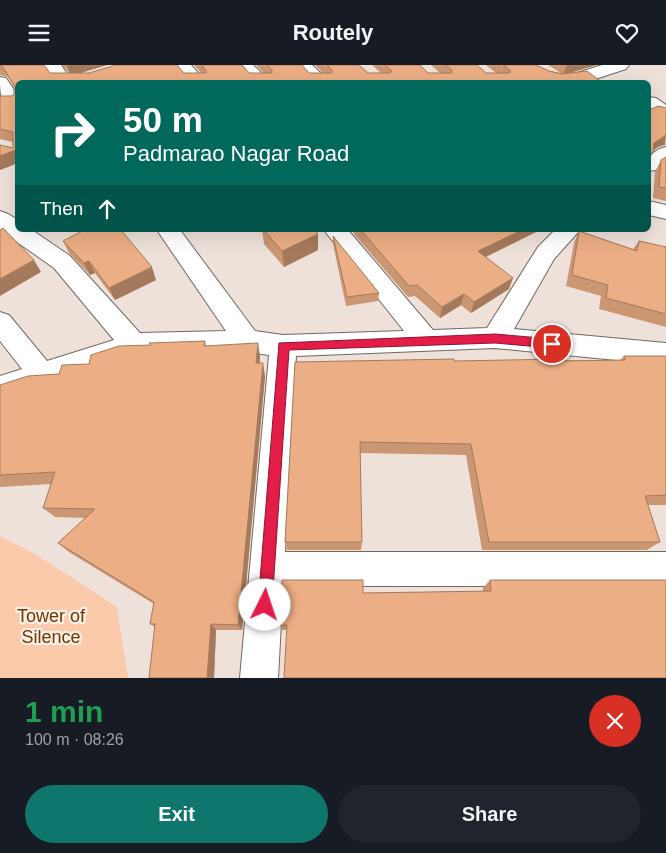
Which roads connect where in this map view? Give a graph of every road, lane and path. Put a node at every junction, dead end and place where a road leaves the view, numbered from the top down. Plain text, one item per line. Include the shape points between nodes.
1 (52, 65) edge
2 (181, 65) edge
3 (243, 65) edge
4 (302, 65) edge
5 (607, 67) edge
6 (71, 80) edge
7 (195, 80) edge
8 (260, 80) edge
9 (319, 80) edge
10 (572, 80) edge
11 (619, 80) edge
12 (0, 82) edge
13 (10, 102) edge
14 (651, 103) edge
15 (666, 114) edge
16 (666, 153) edge
17 (651, 164) edge
18 (651, 208) edge
19 (666, 212) edge
20 (0, 219) edge
21 (15, 229) edge
22 (19, 232) edge
23 (169, 232) edge
24 (337, 232) edge
25 (567, 232) edge
26 (0, 322) edge
27 (495, 339) junction
28 (247, 341) junction
29 (427, 341) junction
30 (134, 344) junction
31 (283, 346) junction
32 (666, 354) edge
33 (42, 375) junction
34 (0, 388) edge
35 (268, 569) junction
36 (666, 569) edge
37 (260, 678) edge

1 - 6 street
2 - 7 street
3 - 8 street
4 - 9 street
5 - 10 street
5 - 11 street
12 - 13 street
14 - 15 street
16 - 17 street
18 - 19 street
20 - 21 street
22 - 30 street via 62,262
23 - 28 street
24 - 29 street
25 - 27 street via 546,253
26 - 33 street
27 - 29 street
27 - 32 street
28 - 30 street
28 - 31 street
29 - 31 street
30 - 33 street
31 - 35 street
33 - 34 street
35 - 36 street
35 - 37 street

